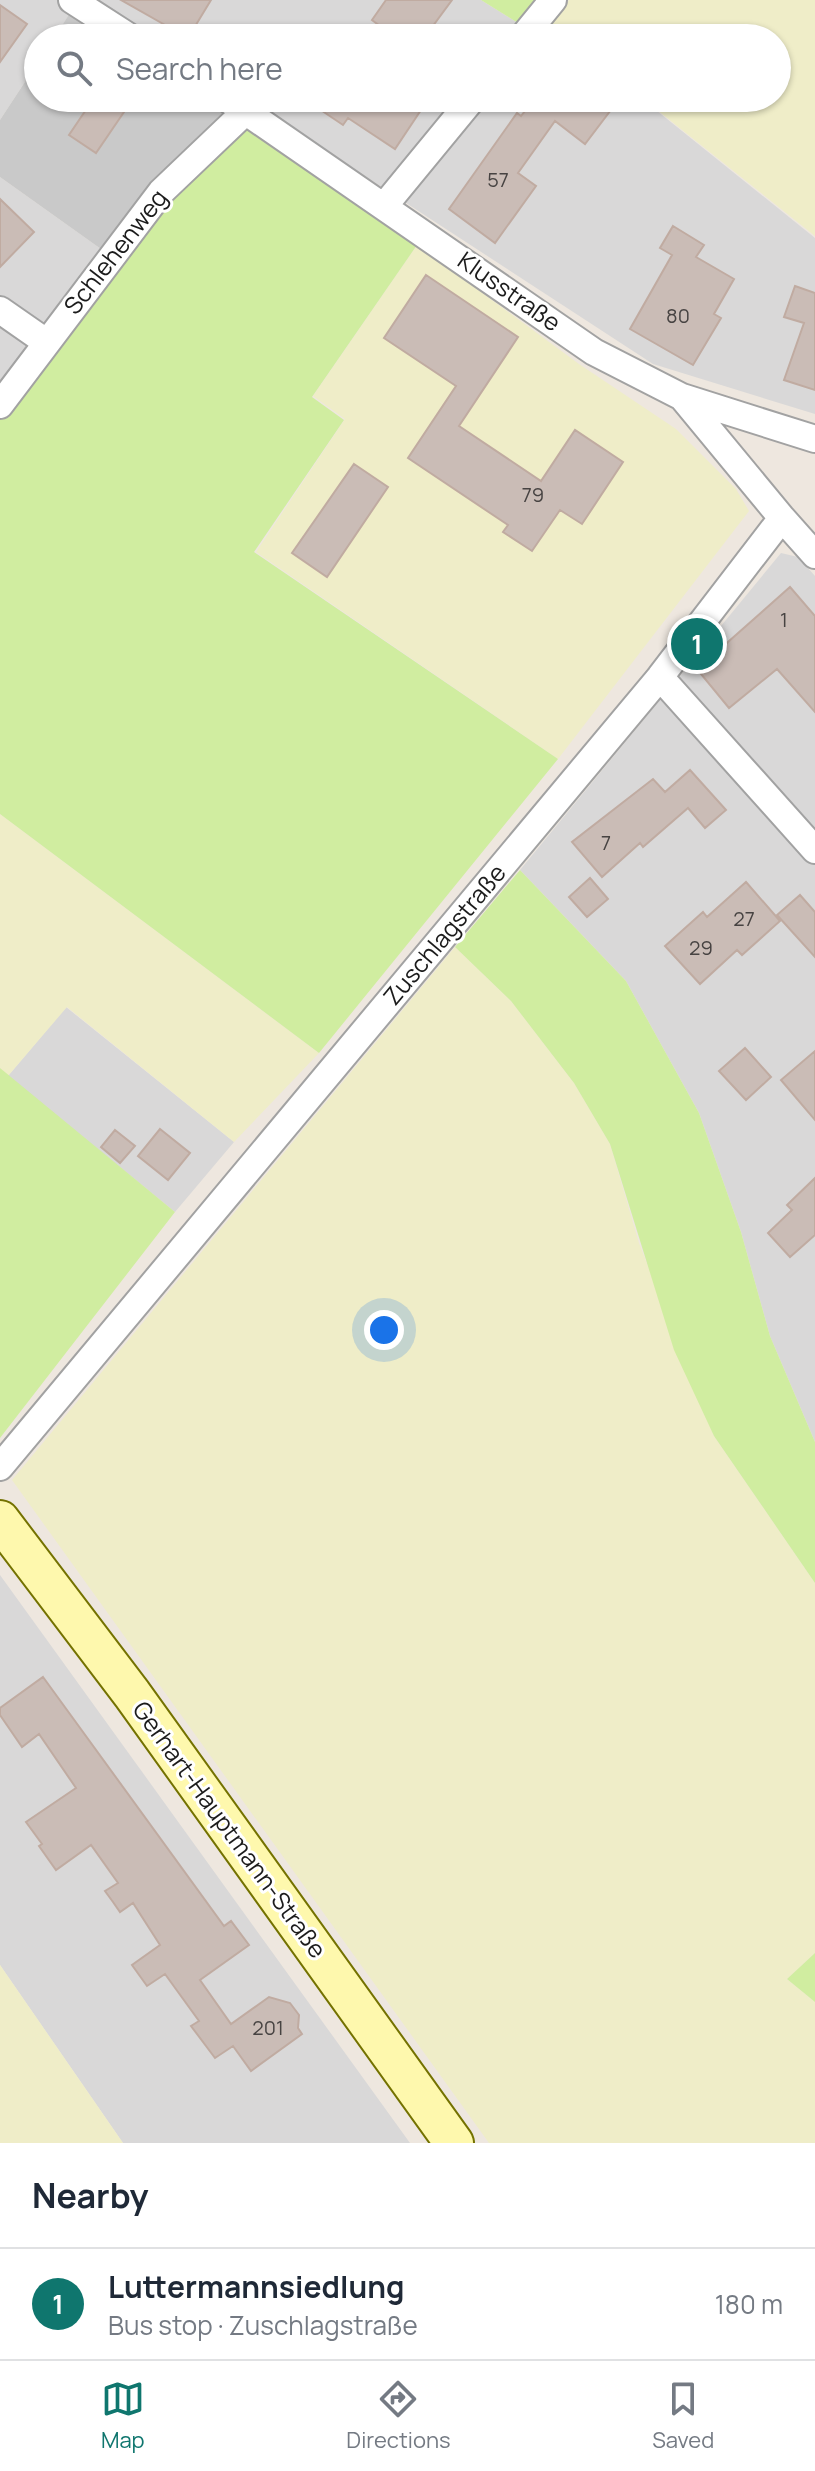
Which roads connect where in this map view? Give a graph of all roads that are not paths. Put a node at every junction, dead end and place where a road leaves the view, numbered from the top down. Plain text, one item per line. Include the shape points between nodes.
1 (72, 0) edge
2 (553, 0) edge
3 (109, 24) edge
4 (533, 24) edge
5 (229, 112) edge
6 (248, 112) edge
7 (461, 112) edge
8 (385, 205) junction
9 (0, 310) edge
10 (46, 342) junction
11 (682, 397) junction
12 (0, 405) edge
13 (815, 439) edge
14 (782, 518) junction
15 (815, 555) edge
16 (660, 677) junction
17 (815, 850) edge
18 (0, 1467) edge
19 (0, 1520) edge
20 (454, 2143) edge

1 - 3 street
2 - 4 street
5 - 10 street, Schlehenweg
6 - 8 street, Klusstraße
7 - 8 street
8 - 11 street, Klusstraße via 594,352
9 - 10 street
10 - 12 street, Schlehenweg
11 - 13 street, Klusstraße
11 - 14 street
14 - 15 street
14 - 16 street, Zuschlagstraße
16 - 17 street
16 - 18 street, Zuschlagstraße
19 - 20 street, Gerhart-Hauptmann-Straße via 132,1694

